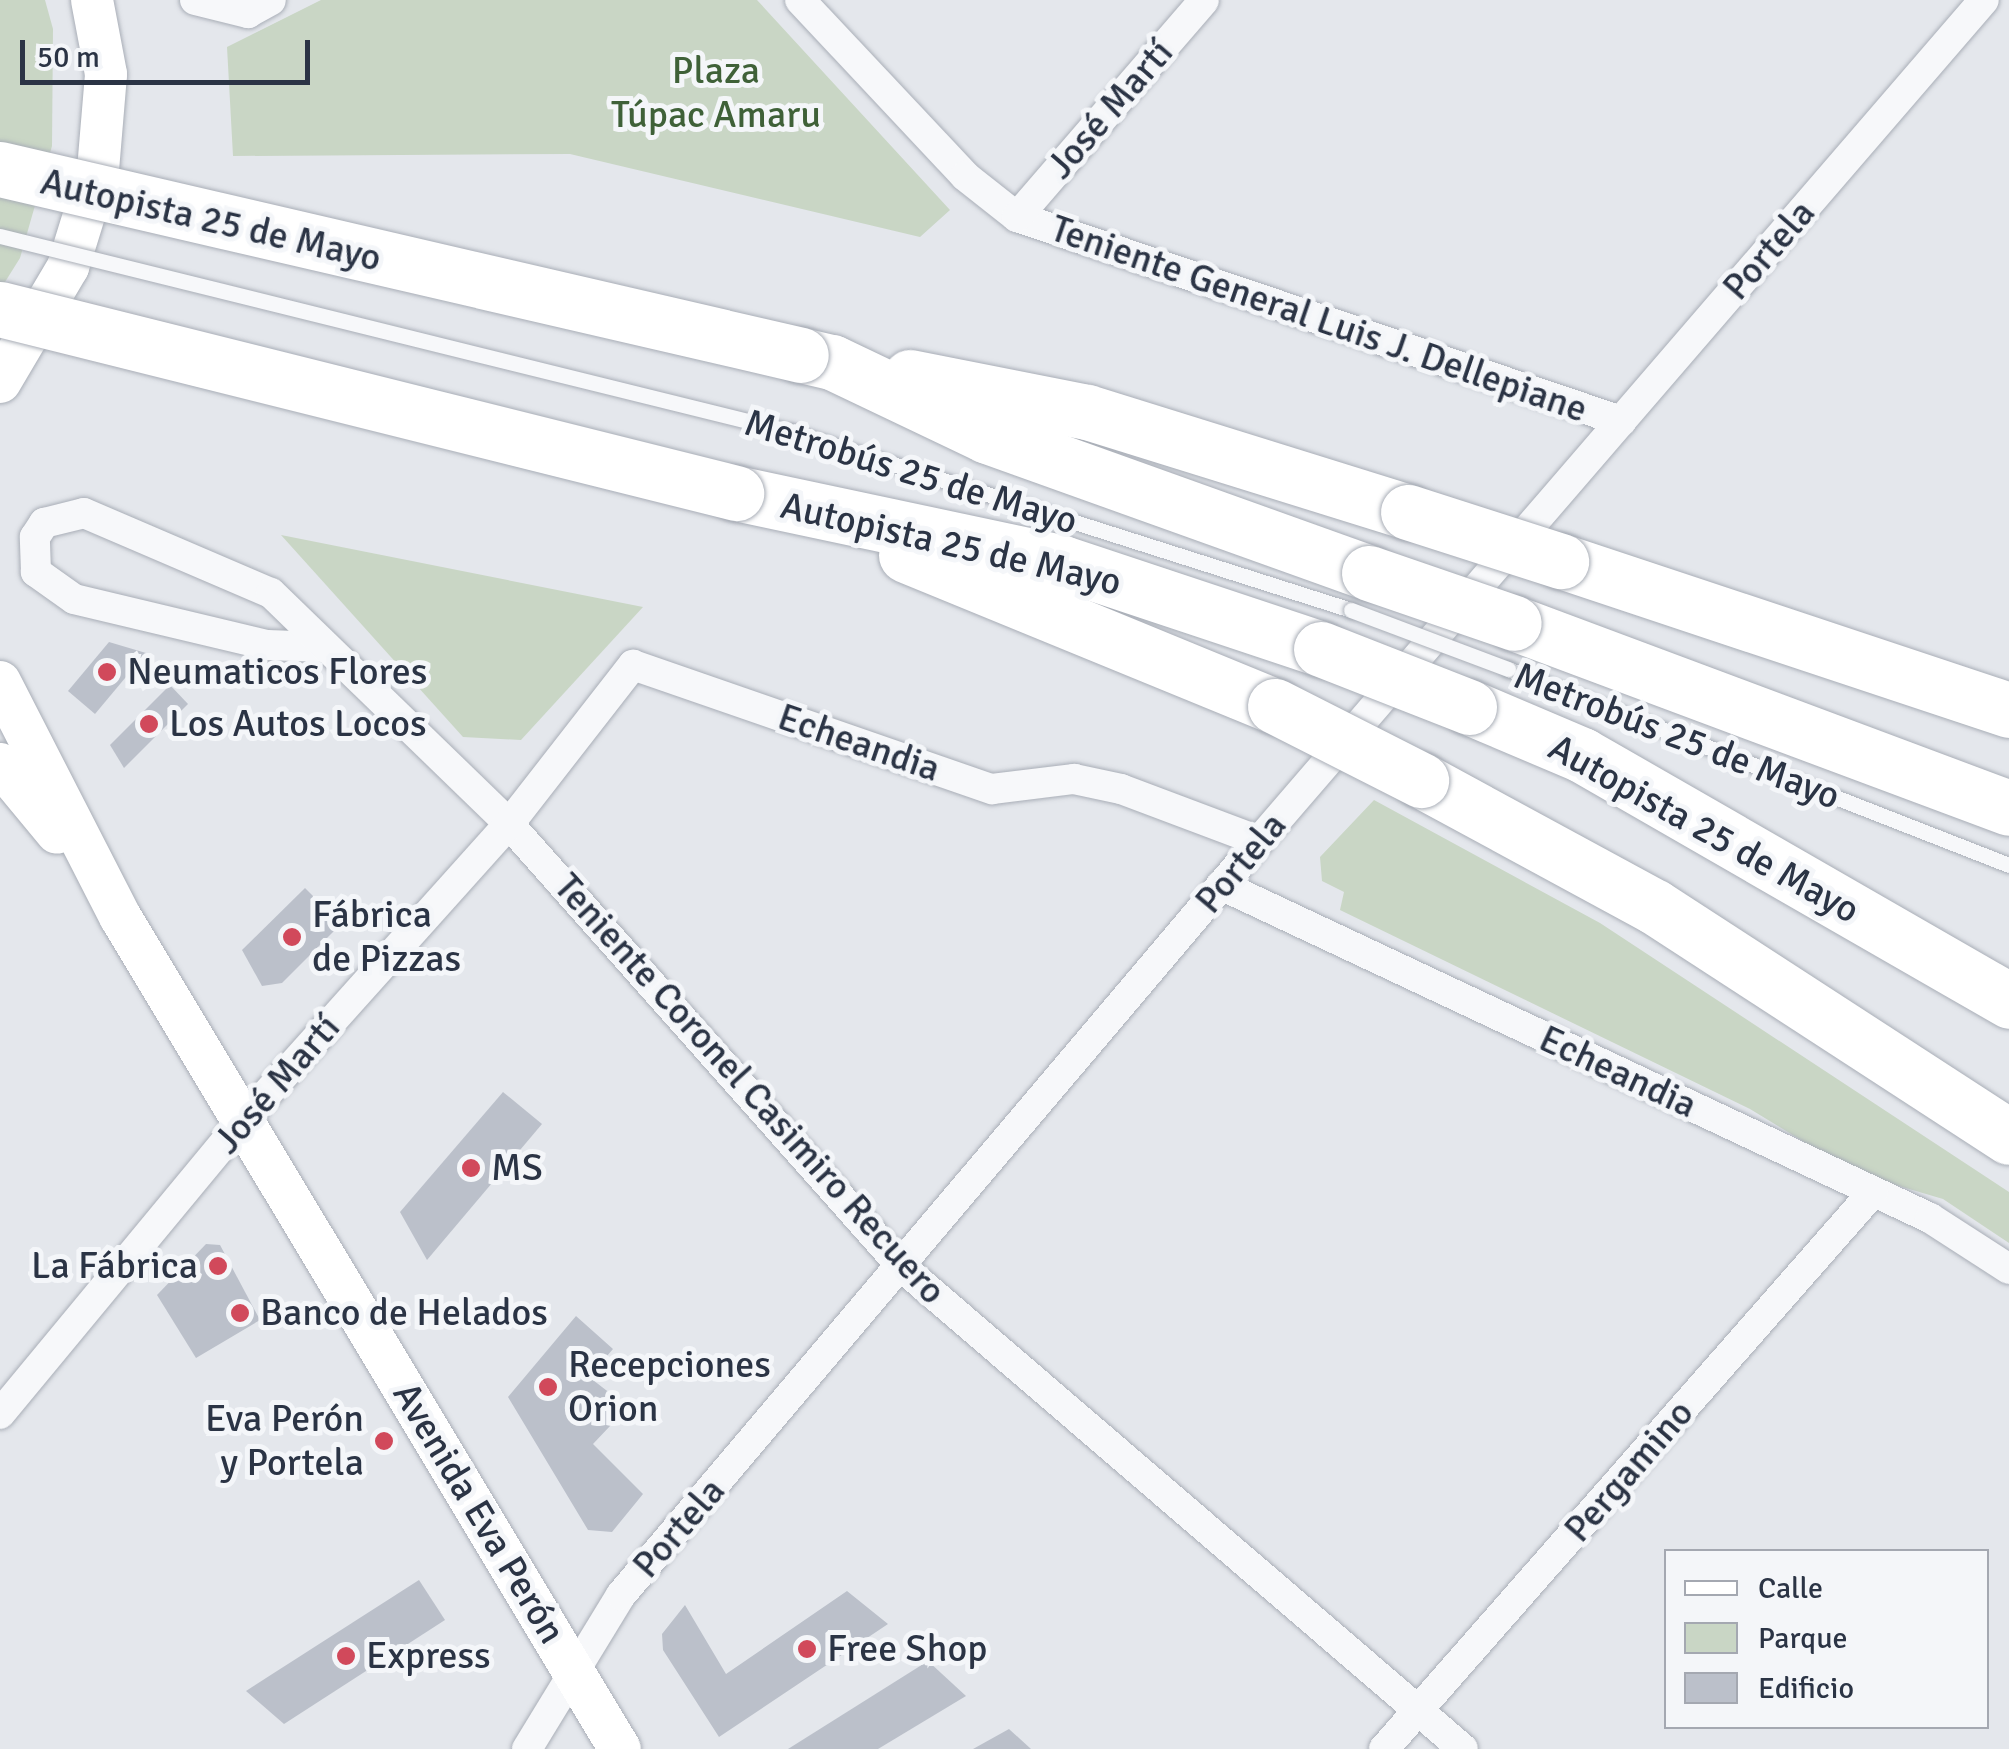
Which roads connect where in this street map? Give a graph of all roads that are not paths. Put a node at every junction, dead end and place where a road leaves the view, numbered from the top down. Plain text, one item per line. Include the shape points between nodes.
1 (92, 0) edge
2 (195, 0) edge
3 (271, 0) edge
4 (800, 0) edge
5 (1204, 0) edge
6 (1984, 0) edge
7 (0, 169) edge
8 (1017, 217) junction
9 (0, 236) edge
10 (816, 358) junction
11 (5, 359) edge
12 (1621, 421) junction
13 (755, 498) junction
14 (1347, 611) junction
15 (1511, 646) junction
16 (324, 647) junction
17 (633, 665) joint
18 (0, 682) edge
19 (2009, 710) edge
20 (0, 764) edge
21 (2009, 808) edge
22 (510, 824) junction
23 (1258, 841) junction
24 (1967, 849) junction
25 (2009, 868) edge
26 (1222, 886) junction
27 (121, 918) junction
28 (2009, 1001) edge
29 (246, 1117) junction
30 (2009, 1138) edge
31 (1873, 1192) junction
32 (903, 1268) junction
33 (2009, 1269) edge
34 (0, 1414) edge
35 (574, 1674) junction
36 (1419, 1709) junction
37 (527, 1749) edge
38 (620, 1749) edge
39 (1384, 1749) edge
40 (1463, 1749) edge

1 - 11 main road via 106,74 68,267
2 - 3 street via 248,13
4 - 8 street via 964,176
5 - 8 street, José Martí
6 - 12 street, Portela
7 - 10 highway, Autopista 25 de Mayo, bridge
8 - 12 street, Teniente General Luis J. Dellepiane
9 - 14 lane, Metrobús 25 de Mayo, bridge via 792,432
10 - 14 highway, Autopista 25 de Mayo
10 - 19 highway, bridge via 1087,412
11 - 13 highway, Autopista 25 de Mayo, bridge
12 - 23 street, Portela
13 - 14 highway, Autopista 25 de Mayo via 1060,562
13 - 30 highway, bridge via 1275,706 1421,780 1655,907
14 - 15 highway, Autopista 25 de Mayo, bridge
14 - 28 highway, Autopista 25 de Mayo, bridge via 1469,707 1582,756
15 - 21 highway, Autopista 25 de Mayo
15 - 24 lane, Metrobús 25 de Mayo
16 - 16 street via 271,593 135,530 66,513 44,523 35,537 36,572 74,599 266,645
16 - 22 street, Teniente Coronel Casimiro Recuero
17 - 22 street, José Martí
17 - 23 street, Echeandia via 992,789 1074,779 1121,789
18 - 27 main road, Avenida Eva Perón
20 - 27 main road, Avenida Eva Perón
22 - 29 street, José Martí
22 - 32 street, Teniente Coronel Casimiro Recuero
23 - 26 street, Portela
24 - 25 lane, Metrobús 25 de Mayo
24 - 25 lane, Metrobús 25 de Mayo
26 - 31 street, Echeandia
26 - 32 street, Portela
27 - 29 main road, Avenida Eva Perón
29 - 34 street, José Martí
29 - 35 main road, Avenida Eva Perón
31 - 33 street, Echeandia via 1930,1218
31 - 36 street, Pergamino
32 - 35 street, Portela via 621,1594
32 - 36 street, Teniente Coronel Casimiro Recuero
35 - 37 street, Portela
35 - 38 main road, Avenida Eva Perón
36 - 39 street, Pergamino
36 - 40 street, Teniente Coronel Casimiro Recuero

